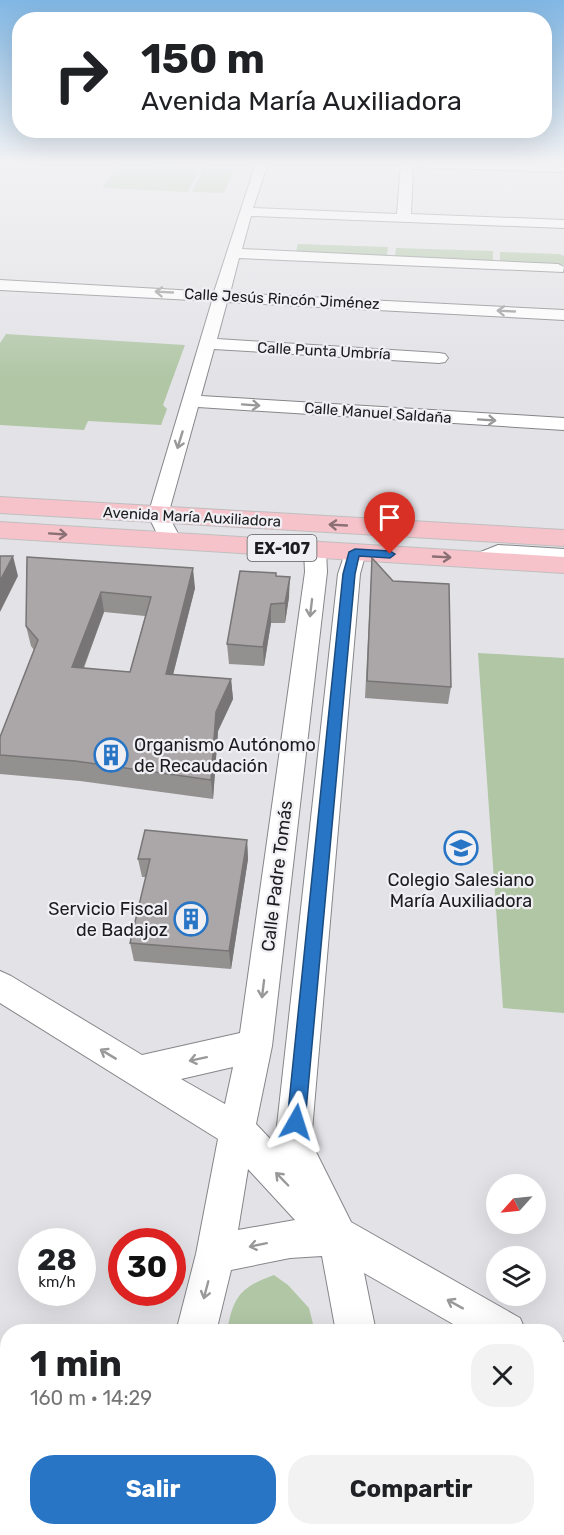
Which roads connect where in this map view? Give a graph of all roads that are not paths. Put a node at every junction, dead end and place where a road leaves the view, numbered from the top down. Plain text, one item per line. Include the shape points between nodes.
1 (239, 235) edge
2 (234, 253) junction
3 (558, 269) dead end
4 (0, 285) edge
5 (222, 296) junction
6 (564, 315) edge
7 (208, 344) junction
8 (439, 358) dead end
9 (192, 401) junction
10 (564, 424) edge
11 (0, 505) edge
12 (158, 515) junction
13 (0, 530) edge
14 (564, 538) edge
15 (171, 541) junction
16 (315, 550) junction
17 (355, 552) junction
18 (564, 555) edge
19 (481, 560) junction
20 (564, 565) edge
21 (0, 986) edge
22 (255, 1046) junction
23 (138, 1072) junction
24 (237, 1130) junction
25 (337, 1236) junction
26 (215, 1254) junction
27 (198, 1324) edge
28 (354, 1324) edge
29 (492, 1324) edge

1 - 2 street
2 - 3 street
2 - 5 street
5 -> 4 street, Calle Jesús Rincón Jiménez
6 -> 5 street, Calle Jesús Rincón Jiménez
5 - 7 street
7 - 8 street, Calle Punta Umbría
7 - 9 street
9 -> 10 street, Calle Manuel Saldaña
9 -> 12 street
11 - 12 main road, Avenida María Auxiliadora / EX-107
14 -> 12 main road, Avenida María Auxiliadora / EX-107
12 - 15 street
13 -> 15 main road, Avenida María Auxiliadora / EX-107
15 - 16 main road, Avenida María Auxiliadora / EX-107
16 - 17 main road, Avenida María Auxiliadora / EX-107
16 -> 22 street, Calle Padre Tomás via 316,572
17 -> 19 main road, Avenida María Auxiliadora / EX-107
17 - 25 street via 349,574 294,1144
18 - 19 street via 498,552
19 - 20 main road, Avenida María Auxiliadora / EX-107
23 -> 21 street
22 -> 23 street
22 - 24 street, Calle Padre Tomás
23 - 24 street
25 -> 24 street
24 - 26 street, Calle Padre Tomás
25 -> 26 street via 290,1239
25 - 28 street
29 -> 25 street
26 -> 27 street, Calle Padre Tomás

